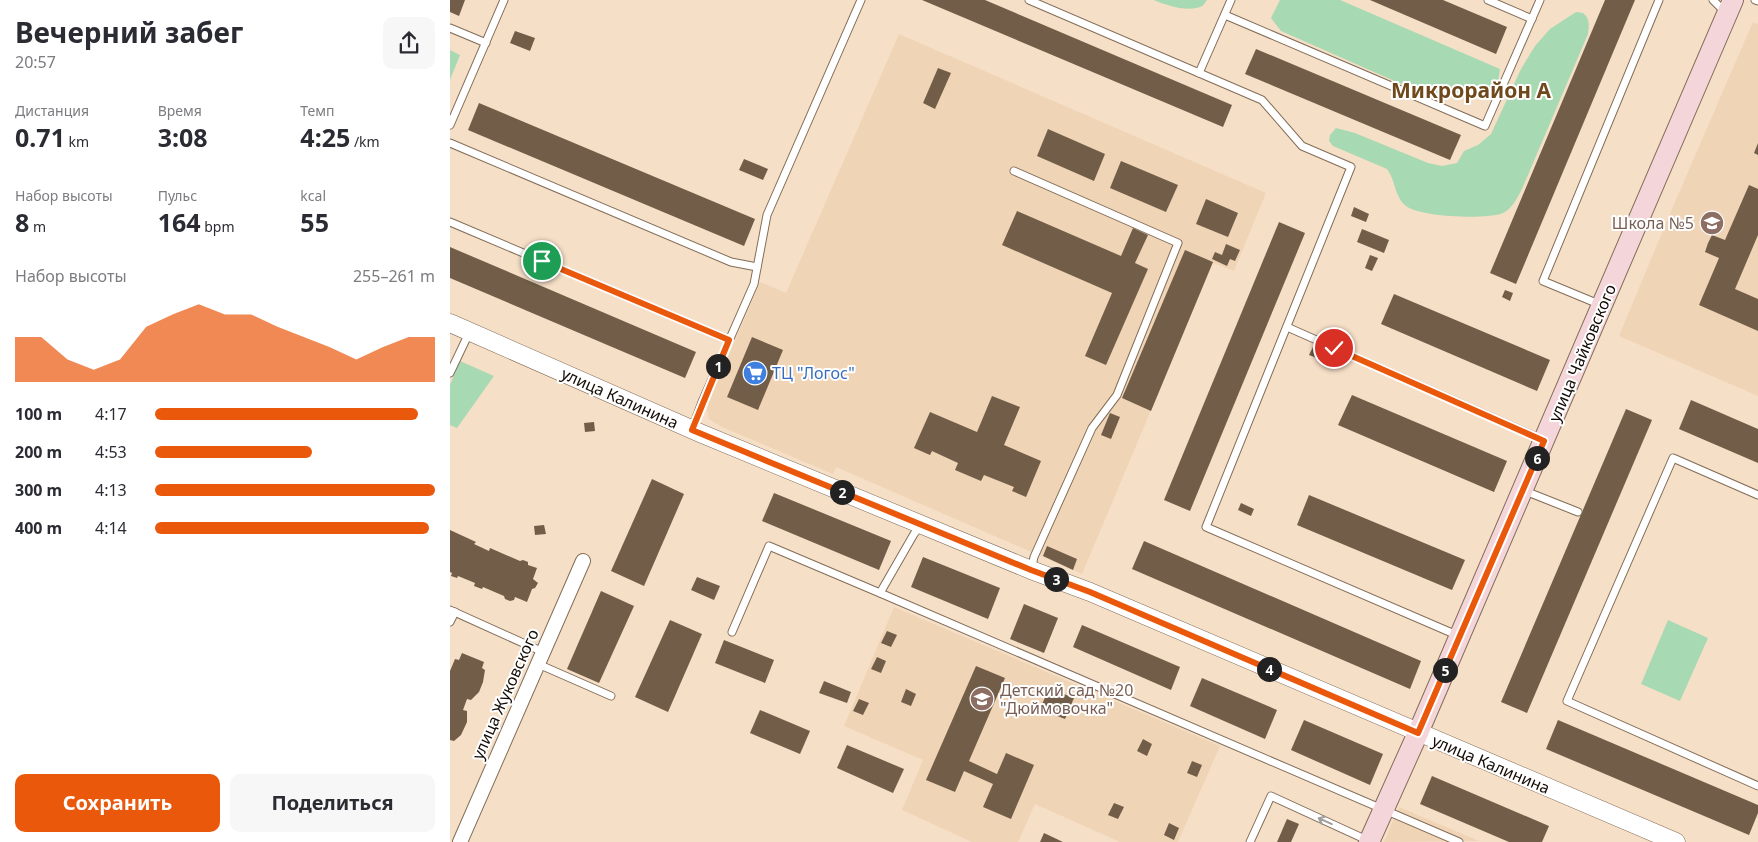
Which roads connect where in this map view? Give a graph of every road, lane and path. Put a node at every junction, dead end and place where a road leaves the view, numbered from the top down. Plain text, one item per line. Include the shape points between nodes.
1 (504, 0) edge
2 (861, 0) edge
3 (1029, 0) edge
4 (1231, 0) edge
5 (1488, 0) edge
6 (1540, 0) edge
7 (1659, 0) edge
8 (1724, 4) edge
9 (1225, 14) junction
10 (1532, 19) junction
11 (450, 28) edge
12 (486, 43) junction
13 (1199, 73) junction
14 (450, 125) edge
15 (450, 143) edge
16 (1014, 171) dead end
17 (450, 222) edge
18 (758, 267) junction
19 (1602, 305) junction
20 (450, 323) edge
21 (1287, 327) junction
22 (469, 333) junction
23 (729, 340) junction
24 (450, 374) edge
25 (692, 430) junction
26 (1544, 441) junction
27 (1523, 490) junction
28 (1758, 495) edge
29 (1578, 512) dead end
30 (922, 525) junction
31 (583, 561) dead end
32 (1031, 570) junction
33 (880, 593) junction
34 (452, 611) edge
35 (450, 622) edge
36 (732, 632) dead end
37 (1460, 636) junction
38 (540, 658) junction
39 (611, 696) dead end
40 (1418, 733) junction
41 (1758, 786) edge
42 (1384, 809) junction
43 (460, 842) edge
44 (1250, 842) edge
45 (1369, 842) edge
46 (1460, 842) edge
47 (1676, 842) edge

1 - 12 lane
2 - 18 lane via 768,215
3 - 13 lane
4 - 9 lane
5 - 10 lane
6 - 10 lane
7 - 19 lane via 1543,281
8 - 19 main road, улица Чайковского
9 - 10 lane via 1485,126
9 - 13 lane
11 - 12 lane
12 - 14 lane
13 - 21 lane via 1262,100 1302,146 1351,167
15 - 18 lane via 732,262
16 - 32 lane via 1178,243 1117,395 1092,428
17 - 23 lane
18 - 23 lane via 754,284
19 - 26 main road, улица Чайковского
20 - 22 street, улица Калинина
21 - 26 lane
21 - 37 lane via 1206,528
22 - 24 lane
22 - 25 street, улица Калинина
23 - 25 lane
25 - 30 street, улица Калинина
26 - 27 main road, улица Чайковского
27 - 29 lane
27 - 37 main road, улица Чайковского
28 - 41 lane via 1673,458 1567,701
30 - 32 street, улица Калинина
30 - 33 lane
31 - 38 street, улица Жуковского
32 - 40 street, улица Калинина via 1090,592
33 - 36 lane via 768,546
33 - 42 lane
34 - 35 lane
34 - 38 lane
37 - 40 main road, улица Чайковского
38 - 39 lane
38 - 43 street, улица Жуковского
40 - 42 main road, улица Чайковского
40 - 47 street, улица Калинина
42 - 45 main road, улица Чайковского
42 - 46 lane
45 -> 44 lane via 1271,796

